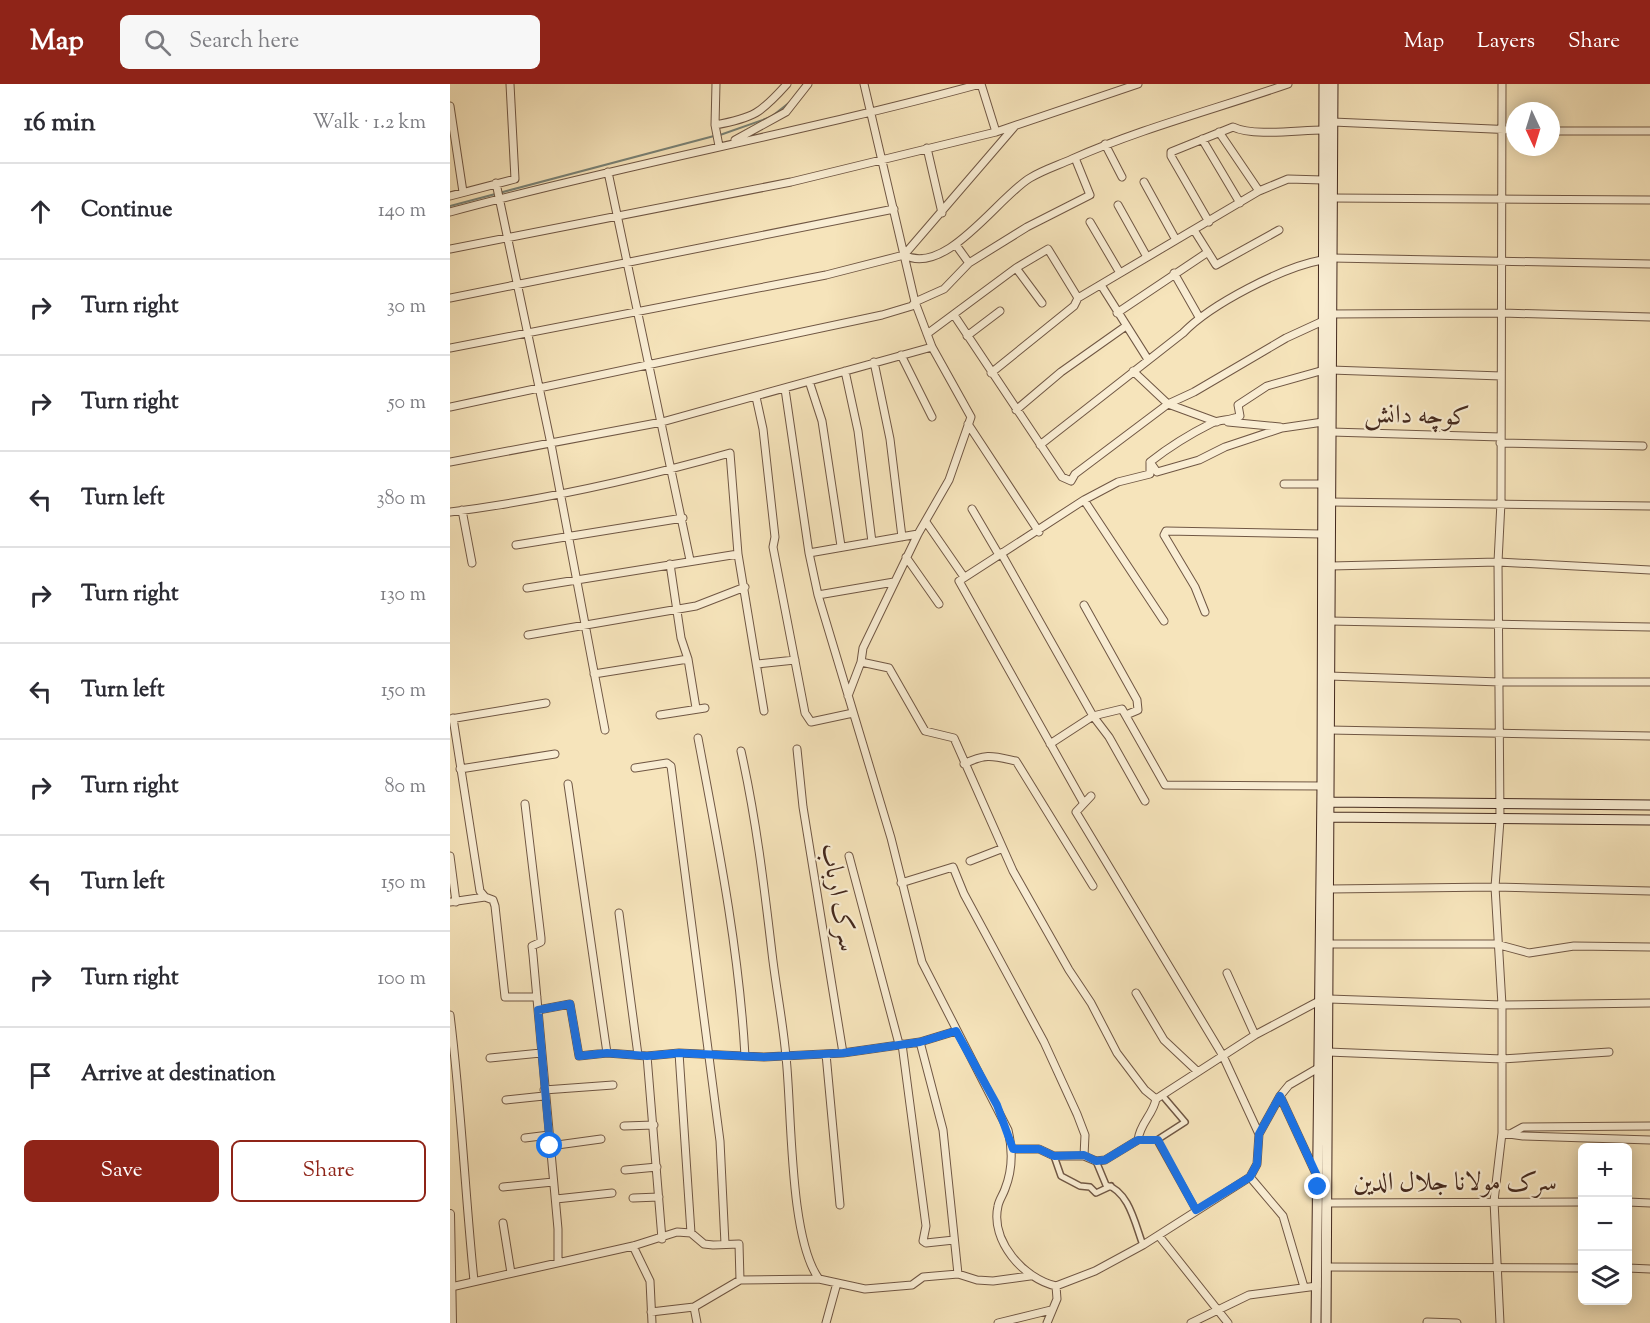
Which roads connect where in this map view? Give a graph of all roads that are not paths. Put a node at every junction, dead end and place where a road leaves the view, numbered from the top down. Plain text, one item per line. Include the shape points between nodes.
1 (510, 84) edge
2 (716, 84) edge
3 (787, 84) edge
4 (808, 84) edge
5 (864, 84) edge
6 (981, 84) edge
7 (1138, 84) edge
8 (1288, 84) edge
9 (1323, 84) edge
10 (1333, 84) edge
11 (1502, 84) edge
12 (450, 106) edge
13 (872, 114) junction
14 (1333, 122) junction
15 (715, 125) junction
16 (1016, 126) junction
17 (1323, 130) junction
18 (1502, 130) junction
19 (1506, 130) edge
20 (1560, 131) edge
21 (1650, 131) edge
22 (996, 132) junction
23 (1219, 132) junction
24 (1202, 139) junction
25 (728, 144) junction
26 (1105, 144) junction
27 (719, 146) junction
28 (927, 148) junction
29 (1074, 158) junction
30 (881, 159) junction
31 (608, 172) junction
32 (1122, 177) dead end
33 (1323, 180) junction
34 (1144, 182) dead end
35 (1259, 191) junction
36 (463, 192) junction
37 (498, 192) junction
38 (450, 196) edge
39 (1331, 198) junction
40 (1650, 200) edge
41 (1501, 201) junction
42 (1240, 203) junction
43 (1118, 205) dead end
44 (894, 209) junction
45 (450, 212) edge
46 (942, 213) junction
47 (619, 218) junction
48 (1090, 222) dead end
49 (1209, 222) junction
50 (1194, 230) junction
51 (1279, 230) dead end
52 (507, 238) junction
53 (1176, 240) junction
54 (956, 245) junction
55 (450, 249) edge
56 (1208, 252) junction
57 (904, 255) junction
58 (1147, 257) junction
59 (1327, 259) junction
60 (1501, 262) junction
61 (969, 263) junction
62 (628, 264) junction
63 (1650, 264) edge
64 (1016, 268) junction
65 (1120, 273) junction
66 (1174, 273) junction
67 (1101, 285) junction
68 (517, 286) junction
69 (450, 298) edge
70 (1078, 298) junction
71 (915, 302) junction
72 (1042, 303) dead end
73 (1000, 311) dead end
74 (638, 312) junction
75 (1117, 313) junction
76 (1502, 313) junction
77 (1331, 314) junction
78 (954, 315) junction
79 (1198, 317) junction
80 (1650, 317) edge
81 (1323, 321) junction
82 (1126, 326) junction
83 (527, 334) junction
84 (927, 334) junction
85 (967, 336) junction
86 (932, 347) junction
87 (450, 348) edge
88 (901, 355) junction
89 (1147, 358) junction
90 (874, 362) junction
91 (648, 366) junction
92 (1327, 370) junction
93 (844, 371) junction
94 (1133, 371) junction
95 (991, 374) junction
96 (1501, 376) junction
97 (809, 381) junction
98 (538, 388) junction
99 (785, 388) junction
100 (756, 397) junction
101 (1168, 404) junction
102 (450, 407) edge
103 (1016, 410) junction
104 (932, 417) dead end
105 (662, 422) junction
106 (1215, 422) junction
107 (1323, 422) junction
108 (968, 424) junction
109 (1282, 428) junction
110 (1331, 432) junction
111 (1500, 440) junction
112 (551, 444) junction
113 (1040, 446) junction
114 (1643, 446) dead end
115 (450, 462) edge
116 (1150, 462) junction
117 (672, 470) junction
118 (1284, 484) dead end
119 (1321, 484) junction
120 (558, 494) junction
121 (1084, 500) junction
122 (1330, 502) junction
123 (1501, 502) junction
124 (1650, 506) edge
125 (972, 509) dead end
126 (462, 510) junction
127 (450, 512) edge
128 (683, 518) junction
129 (926, 522) junction
130 (1039, 532) junction
131 (918, 534) junction
132 (1322, 534) junction
133 (567, 536) junction
134 (902, 537) junction
135 (872, 542) junction
136 (516, 545) dead end
137 (841, 546) junction
138 (809, 553) junction
139 (738, 554) junction
140 (1000, 554) junction
141 (906, 557) junction
142 (690, 560) junction
143 (1498, 562) junction
144 (472, 563) dead end
145 (669, 564) junction
146 (1331, 566) junction
147 (1650, 570) edge
148 (964, 577) junction
149 (575, 580) junction
150 (894, 582) junction
151 (745, 587) junction
152 (527, 588) dead end
153 (818, 595) junction
154 (939, 604) dead end
155 (1083, 605) dead end
156 (677, 609) junction
157 (1205, 612) dead end
158 (1164, 621) dead end
159 (1329, 621) junction
160 (585, 625) junction
161 (1500, 625) junction
162 (1650, 627) edge
163 (528, 635) dead end
164 (688, 659) junction
165 (795, 660) junction
166 (861, 662) junction
167 (758, 664) junction
168 (594, 674) junction
169 (1329, 676) junction
170 (1500, 682) junction
171 (1650, 682) edge
172 (848, 696) junction
173 (546, 703) dead end
174 (696, 708) junction
175 (705, 708) dead end
176 (764, 711) dead end
177 (853, 713) junction
178 (660, 715) dead end
179 (1126, 715) junction
180 (1093, 716) junction
181 (451, 719) edge
182 (605, 730) dead end
183 (1329, 730) junction
184 (1500, 735) junction
185 (1650, 736) edge
186 (698, 738) dead end
187 (1050, 744) junction
188 (797, 749) dead end
189 (741, 751) dead end
190 (555, 754) dead end
191 (964, 764) junction
192 (635, 768) dead end
193 (460, 769) junction
194 (568, 784) dead end
195 (1326, 786) junction
196 (1091, 796) dead end
197 (1145, 801) dead end
198 (1083, 802) junction
199 (1326, 802) junction
200 (525, 804) dead end
201 (1500, 805) junction
202 (1650, 805) edge
203 (1326, 817) junction
204 (1500, 820) junction
205 (1650, 820) edge
206 (1001, 849) junction
207 (450, 856) edge
208 (849, 856) dead end
209 (970, 861) dead end
210 (901, 882) junction
211 (1093, 886) dead end
212 (1495, 887) junction
213 (1330, 888) junction
214 (1650, 891) edge
215 (485, 897) junction
216 (453, 902) edge
217 (619, 913) dead end
218 (1329, 944) junction
219 (1496, 944) junction
220 (1650, 947) edge
221 (1227, 973) dead end
222 (1136, 993) dead end
223 (537, 997) junction
224 (1324, 1000) junction
225 (1650, 1004) edge
226 (1502, 1005) junction
227 (538, 1010) junction
228 (450, 1015) edge
229 (956, 1031) junction
230 (1255, 1035) junction
231 (920, 1042) junction
232 (900, 1044) junction
233 (1328, 1052) junction
234 (1609, 1052) dead end
235 (541, 1053) junction
236 (607, 1053) junction
237 (679, 1053) junction
238 (843, 1053) junction
239 (826, 1054) junction
240 (638, 1055) junction
241 (710, 1055) junction
242 (647, 1056) junction
243 (745, 1056) junction
244 (786, 1056) junction
245 (1223, 1056) junction
246 (490, 1058) dead end
247 (1502, 1059) junction
248 (1320, 1067) junction
249 (1197, 1071) junction
250 (613, 1085) dead end
251 (544, 1093) junction
252 (1280, 1096) junction
253 (1159, 1097) junction
254 (506, 1100) dead end
255 (624, 1125) dead end
256 (654, 1125) junction
257 (1650, 1126) edge
258 (1502, 1133) junction
259 (1512, 1133) junction
260 (1259, 1134) junction
261 (549, 1135) junction
262 (525, 1138) dead end
263 (601, 1139) dead end
264 (1138, 1140) junction
265 (1158, 1140) junction
266 (1650, 1140) edge
267 (550, 1146) junction
268 (1013, 1149) junction
269 (1084, 1155) junction
270 (1054, 1156) junction
271 (1096, 1161) junction
272 (657, 1167) junction
273 (625, 1170) dead end
274 (1250, 1177) junction
275 (1322, 1178) junction
276 (554, 1182) junction
277 (1111, 1186) junction
278 (503, 1187) dead end
279 (612, 1193) dead end
280 (659, 1197) junction
281 (633, 1198) dead end
282 (556, 1199) junction
283 (1494, 1201) junction
284 (1578, 1202) edge
285 (1632, 1202) edge
286 (1327, 1203) junction
287 (1650, 1203) edge
288 (840, 1205) dead end
289 (1196, 1210) junction
290 (450, 1214) edge
291 (503, 1223) dead end
292 (692, 1233) junction
293 (1159, 1236) junction
294 (662, 1239) junction
295 (954, 1240) junction
296 (725, 1244) junction
297 (1143, 1245) junction
298 (633, 1246) junction
299 (558, 1262) junction
300 (1326, 1267) junction
301 (1497, 1268) junction
302 (1578, 1268) edge
303 (1632, 1268) edge
304 (1650, 1269) edge
305 (510, 1274) junction
306 (958, 1274) junction
307 (1030, 1276) junction
308 (819, 1279) junction
309 (740, 1280) junction
310 (474, 1281) junction
311 (837, 1283) junction
312 (1056, 1286) junction
313 (1317, 1286) junction
314 (452, 1287) junction
315 (1304, 1287) junction
316 (694, 1307) junction
317 (1051, 1310) junction
318 (651, 1311) junction
319 (1218, 1312) junction
320 (1427, 1322) edge
321 (452, 1323) edge
322 (652, 1323) edge
323 (697, 1323) edge
324 (826, 1323) edge
325 (998, 1323) edge
326 (1047, 1323) edge
327 (1191, 1323) edge
328 (1228, 1323) edge
329 (1316, 1323) edge
330 (1326, 1323) edge
331 (1457, 1323) edge
332 (1500, 1323) edge

1 - 37 street via 515,179
2 - 15 street
3 - 15 street via 764,110 744,120
4 - 25 street via 786,112
5 - 13 street
6 - 13 street
6 - 22 street
7 - 16 street
8 - 26 street
9 - 17 main road
10 - 14 main road
11 - 18 street
12 - 36 street
13 - 25 street
13 - 30 street
14 - 18 street
14 - 39 main road
15 - 27 street
16 - 22 street
16 - 46 street
17 - 23 street via 1263,132 1233,127
17 - 33 main road
18 - 19 street
18 - 41 street
20 - 21 street
22 - 28 street
23 - 24 street
23 - 35 street
24 - 42 street
24 - 49 street via 1170,153
25 - 27 street
26 - 29 street
26 - 32 street
27 - 31 street
28 - 30 street
28 - 46 street
29 - 54 street via 1030,178
29 - 61 street via 1090,195
30 - 44 street
30 - 47 street
31 - 37 street
31 - 47 street
33 - 35 street via 1288,179
33 - 59 main road
34 - 53 street
35 - 42 street
36 - 37 street
36 - 38 street
37 - 45 street
37 - 52 street
39 - 41 street
39 - 59 main road
40 - 41 street
41 - 60 street
42 - 49 street
43 - 58 street
44 - 57 street
44 - 62 street
46 - 57 street
47 - 52 street
47 - 62 street
48 - 65 street
49 - 50 street
50 - 53 street
50 - 56 street
51 - 56 street via 1220,265
52 - 55 street
52 - 68 street
53 - 58 street
54 - 57 street via 931,256
54 - 61 street
56 - 66 street
57 - 71 street
57 - 74 street via 826,275
58 - 65 street
59 - 60 street
59 - 77 main road
59 - 79 street via 1269,279
59 - 81 main road
60 - 63 street
60 - 76 street
61 - 71 street via 944,289
62 - 68 street
62 - 74 street
64 - 70 street via 1048,249
64 - 72 street
64 - 78 street
65 - 67 street
66 - 75 street
66 - 79 street
67 - 70 street
67 - 75 street
68 - 69 street
68 - 83 street
70 - 95 street via 1074,306
71 - 84 street
71 - 91 street via 882,315
73 - 85 street
74 - 83 street
74 - 91 street
75 - 82 street
76 - 77 street
76 - 80 street
76 - 96 street
77 - 92 main road
78 - 84 street
78 - 85 street
79 - 89 street via 1183,333
81 - 92 main road
81 - 101 street
82 - 89 street
82 - 103 street
83 - 87 street
83 - 98 street
84 - 86 street
85 - 95 street
86 - 88 street
86 - 108 street via 971,417
88 - 90 street
88 - 104 street
89 - 94 street
90 - 93 street
90 - 134 street via 890,439
91 - 98 street
91 - 105 street
92 - 96 street
92 - 106 street via 1267,386 1238,405 1240,416
92 - 107 main road
92 - 110 main road
93 - 97 street
93 - 135 street via 858,431
94 - 101 street
94 - 113 street
95 - 103 street
96 - 111 street
97 - 99 street
97 - 137 street via 822,421
98 - 102 street
98 - 112 street
99 - 100 street
99 - 138 street
100 - 105 street
100 - 165 street via 768,471 773,547
101 - 106 street
101 - 113 street via 1071,481 1062,477
103 - 113 street
105 - 112 street
105 - 117 street
106 - 109 street
106 - 116 street
107 - 109 street
107 - 119 main road
108 - 129 street via 949,480
108 - 130 street
109 - 116 street via 1176,468 1156,472
110 - 111 street, کوچه دانش
110 - 122 main road
111 - 114 street, کوچه دانش
111 - 123 street
112 - 115 street
112 - 120 street
116 - 121 street via 1150,474 1118,482
117 - 120 street
117 - 128 street
117 - 139 street via 730,453
118 - 119 street
119 - 132 main road
120 - 126 street
120 - 133 street
121 - 130 street
121 - 158 street
122 - 123 street
122 - 146 main road
123 - 124 street
123 - 143 street
125 - 140 street
126 - 127 street
126 - 144 street
128 - 133 street
128 - 142 street
129 - 131 street
129 - 148 street
130 - 140 street
131 - 134 street
131 - 141 street
132 - 157 street via 1166,531 1164,535
132 - 195 main road
133 - 136 street
133 - 149 street
134 - 135 street
135 - 137 street
137 - 138 street
138 - 153 street
139 - 142 street
139 - 151 street
140 - 148 street
140 - 180 street
141 - 150 street
141 - 154 street
142 - 145 street
143 - 146 street
143 - 147 street
143 - 161 street
145 - 149 street
145 - 156 street
146 - 159 main road
148 - 187 street via 959,581
149 - 152 street
149 - 160 street
150 - 153 street
150 - 166 street via 862,648
151 - 156 street
151 - 167 street
153 - 172 street
155 - 179 street via 1137,700 1138,710
156 - 160 street
156 - 164 street
159 - 161 street
159 - 169 main road
160 - 163 street
160 - 168 street
161 - 162 street
161 - 170 street
164 - 168 street
164 - 174 street
165 - 167 street
165 - 177 street via 811,722
166 - 172 street
166 - 191 street via 889,668 925,731 954,738
167 - 176 street
168 - 182 street
169 - 170 street
169 - 183 main road
170 - 171 street
170 - 184 street
172 - 177 street
173 - 181 street
174 - 175 street
174 - 178 street
177 - 210 street
179 - 180 street via 1122,709
179 - 195 street via 1165,785
180 - 187 street
180 - 197 street
181 - 193 street
183 - 184 street
183 - 195 main road
184 - 185 street
184 - 201 street
186 - 243 street via 728,898 742,999
187 - 198 street
188 - 238 street, سرک ارباب
189 - 244 street via 755,812
190 - 193 street
191 - 206 street
191 - 211 street via 994,755 1016,761
192 - 241 street via 670,763 672,766
193 - 215 street via 480,891
194 - 236 street
195 - 199 main road
196 - 198 street
198 - 245 street via 1076,812
199 - 201 main road
199 - 203 main road
200 - 223 street via 541,942 532,946
201 - 202 main road
201 - 204 street
203 - 204 main road
203 - 213 main road
203 - 224 main road
204 - 205 main road
204 - 212 street
206 - 209 street
206 - 253 street via 1117,1053 1145,1090
207 - 216 street
208 - 232 street
210 - 229 street via 922,962
210 - 269 street via 953,867 1077,1114 1085,1136
212 - 213 street
212 - 214 street
212 - 219 street
213 - 218 main road
215 - 216 street
215 - 223 street via 493,900 495,906 505,998
217 - 240 street
218 - 219 street
218 - 224 main road
219 - 220 street via 1529,953 1574,946
219 - 226 street
221 - 230 street
222 - 249 street via 1164,1040
223 - 227 street
224 - 226 street
224 - 230 street
224 - 233 main road
224 - 248 main road
225 - 226 street
226 - 247 street
227 - 235 street
227 - 236 street via 570,1004 578,1055
228 - 310 street
229 - 231 street
229 - 268 street via 997,1105
230 - 245 street
231 - 232 street
231 - 295 street via 943,1130
232 - 238 street
232 - 295 street via 926,1226 923,1241
233 - 247 street
233 - 275 main road
234 - 247 street
235 - 246 street
235 - 251 street
236 - 240 street
237 - 241 street
237 - 242 street
237 - 292 street
238 - 239 street
239 - 244 street
239 - 288 street
240 - 242 street
241 - 243 street
241 - 296 street via 720,1141
242 - 256 street
243 - 244 street
244 - 308 street via 804,1249
245 - 249 street
245 - 260 street
247 - 258 street
248 - 252 street via 1289,1085
248 - 275 main road
249 - 253 street
250 - 251 street
251 - 254 street
251 - 261 street
252 - 260 street
252 - 275 street
253 - 264 street via 1140,1125
253 - 265 street via 1185,1122
255 - 256 street
256 - 272 street
257 - 259 street via 1523,1127
258 - 259 street
258 - 283 street
259 - 266 street
260 - 274 street via 1257,1164
261 - 262 street
261 - 267 street
263 - 267 street
264 - 265 street
264 - 271 street via 1105,1160
265 - 289 street
267 - 276 street
268 - 270 street via 1039,1149
268 - 307 street via 1011,1170 997,1207 998,1228 1007,1248
269 - 270 street
269 - 271 street
270 - 277 street via 1061,1176 1096,1192
271 - 277 street via 1106,1185
272 - 273 street
272 - 280 street
274 - 289 street
274 - 315 street via 1283,1216
275 - 286 main road
275 - 313 main road
276 - 278 street
276 - 282 street
277 - 297 street via 1125,1199
279 - 282 street
280 - 281 street
280 - 294 street
282 - 299 street
283 - 284 street, سرک مولانا جلال الدین
283 - 286 street, سرک مولانا جلال الدین
283 - 301 street
285 - 287 street
286 - 300 main road
289 - 293 street
290 - 314 street
291 - 305 street
292 - 294 street via 677,1232
292 - 296 street via 704,1244
293 - 297 street
293 - 319 street
294 - 298 street
295 - 306 street
296 - 309 street via 740,1244
297 - 312 street via 1095,1271
298 - 299 street
298 - 318 street via 650,1281
299 - 305 street
300 - 301 street
300 - 330 main road
301 - 302 street
301 - 332 street
303 - 304 street
305 - 310 street
306 - 307 street via 993,1281
306 - 311 street via 923,1277 912,1285 865,1289
307 - 312 street
308 - 309 street
308 - 311 street
309 - 316 street
310 - 314 street
311 - 324 street
312 - 317 street via 1057,1299
313 - 315 street
313 - 329 main road
314 - 321 street
315 - 319 street via 1249,1295
316 - 318 street
316 - 323 street
317 - 325 street
317 - 326 street
318 - 322 street
319 - 327 street
319 - 328 street
320 - 331 street

